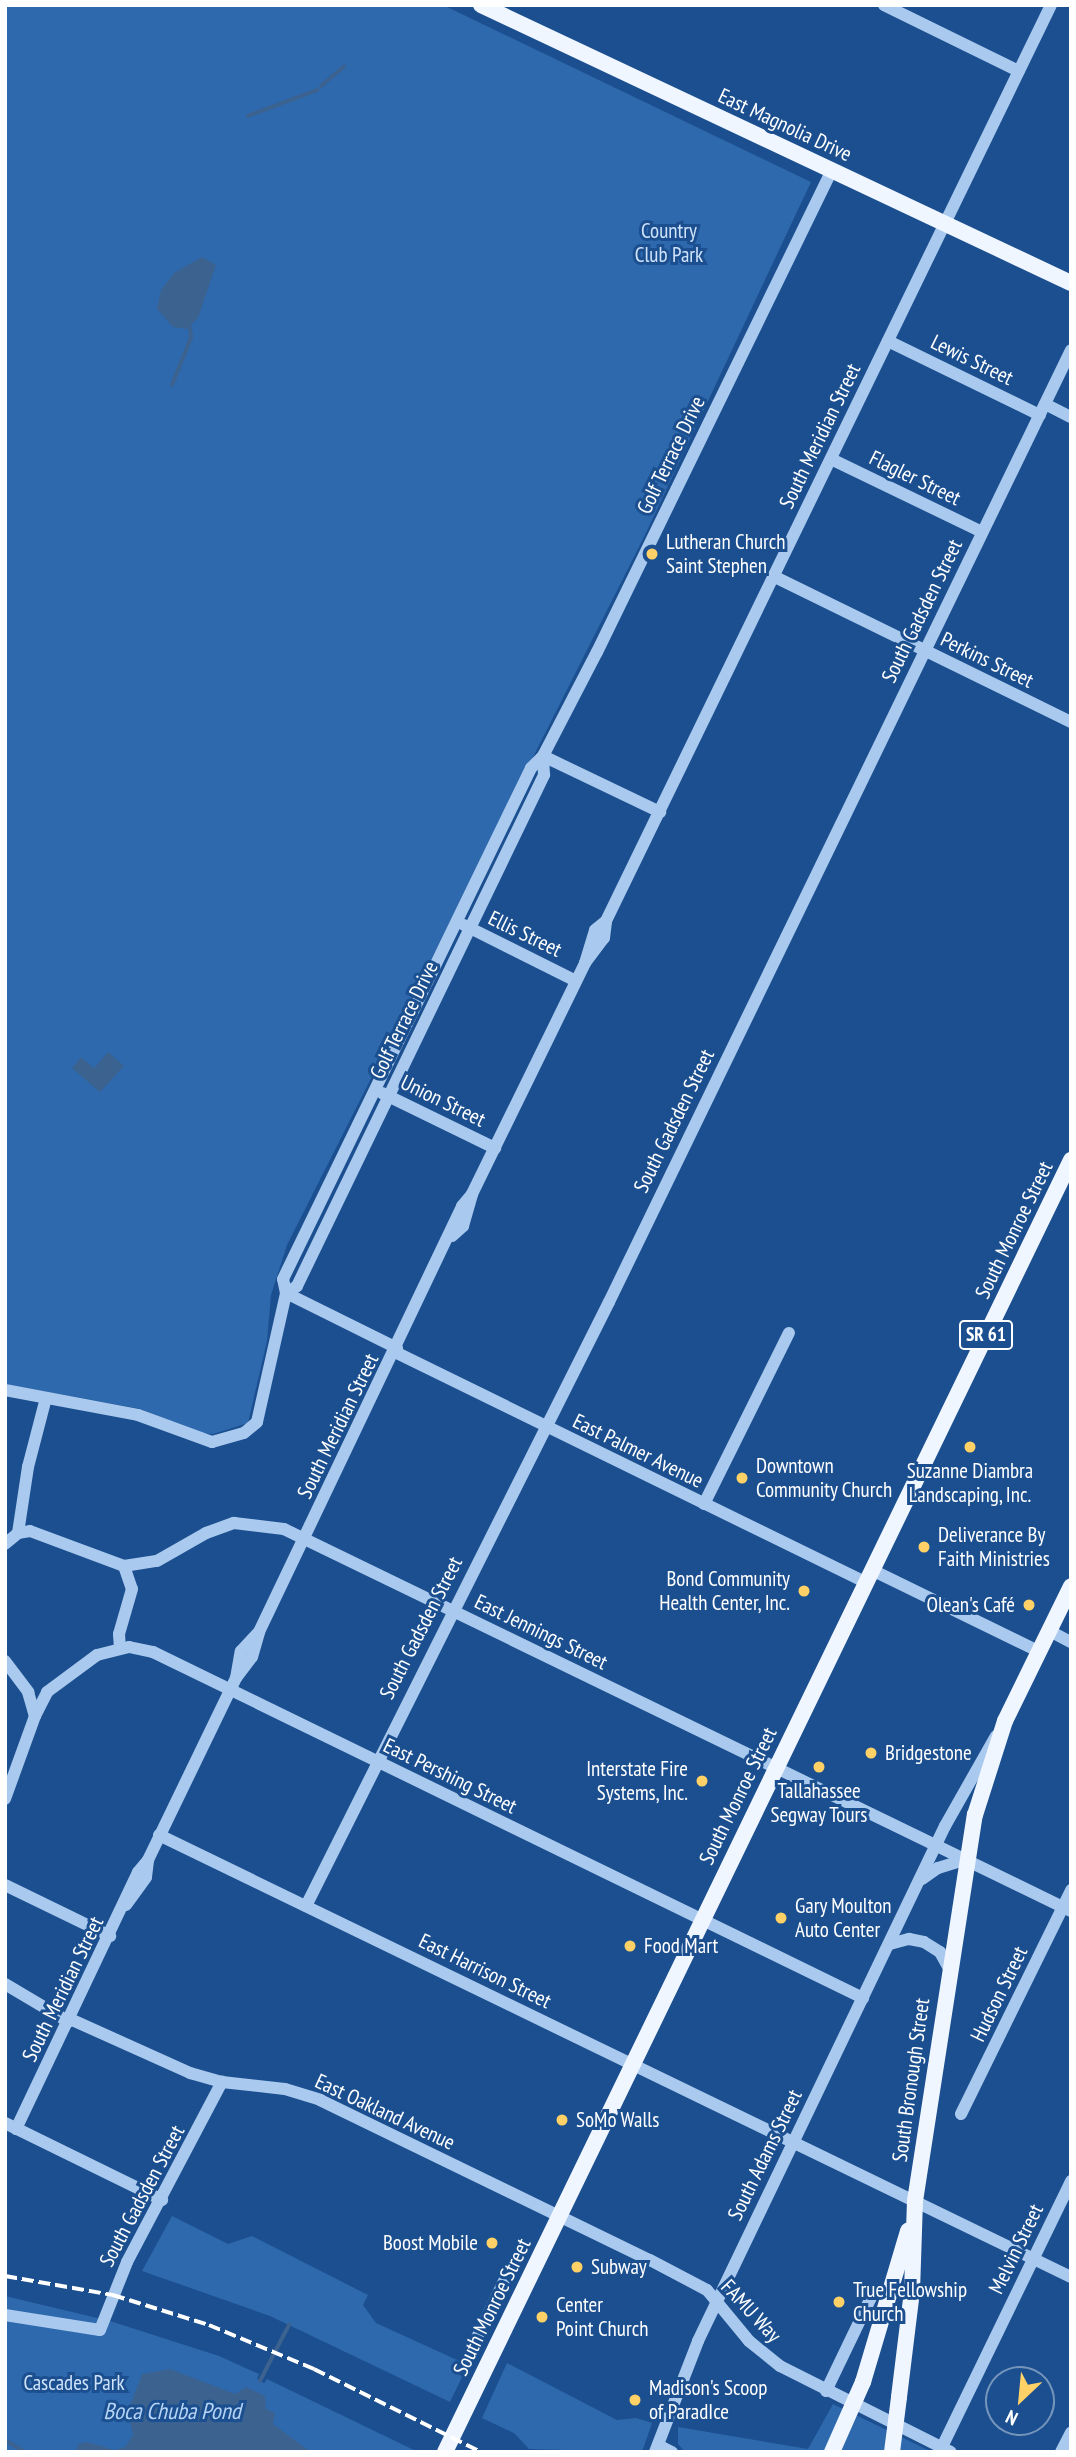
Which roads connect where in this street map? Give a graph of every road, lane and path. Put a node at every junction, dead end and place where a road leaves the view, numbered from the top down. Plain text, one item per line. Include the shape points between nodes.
1 (481, 5) edge
2 (884, 5) edge
3 (1051, 5) edge
4 (1020, 71) junction
5 (832, 170) junction
6 (947, 223) junction
7 (1071, 283) edge
8 (888, 341) junction
9 (1071, 350) edge
10 (1042, 409) junction
11 (1071, 417) edge
12 (831, 459) junction
13 (982, 532) junction
14 (773, 576) junction
15 (924, 650) junction
16 (1071, 722) edge
17 (543, 756) junction
18 (660, 812) junction
19 (456, 922) junction
20 (470, 928) junction
21 (576, 981) junction
22 (375, 1090) junction
23 (389, 1096) junction
24 (495, 1148) junction
25 (1071, 1160) edge
26 (286, 1293) junction
27 (789, 1333) dead end
28 (396, 1350) junction
29 (5, 1390) edge
30 (47, 1398) junction
31 (544, 1427) junction
32 (704, 1504) junction
33 (18, 1533) junction
34 (305, 1539) junction
35 (5, 1544) edge
36 (124, 1566) junction
37 (868, 1576) junction
38 (1071, 1586) edge
39 (451, 1610) junction
40 (1048, 1630) junction
41 (1071, 1642) edge
42 (120, 1648) junction
43 (1038, 1651) junction
44 (5, 1661) edge
45 (233, 1684) junction
46 (35, 1716) junction
47 (1004, 1721) junction
48 (377, 1761) junction
49 (775, 1767) junction
50 (5, 1799) edge
51 (159, 1835) junction
52 (935, 1845) junction
53 (966, 1860) junction
54 (922, 1880) junction
55 (5, 1885) edge
56 (1071, 1891) edge
57 (306, 1906) junction
58 (1067, 1909) edge
59 (701, 1921) junction
60 (110, 1936) junction
61 (890, 1944) junction
62 (949, 1968) junction
63 (5, 1984) edge
64 (863, 1998) junction
65 (69, 2021) junction
66 (632, 2064) junction
67 (222, 2082) junction
68 (961, 2114) dead end
69 (11, 2126) edge
70 (794, 2143) junction
71 (1071, 2180) edge
72 (162, 2200) junction
73 (915, 2202) junction
74 (559, 2216) junction
75 (1033, 2258) junction
76 (506, 2277) dead end
77 (1071, 2277) edge
78 (875, 2289) dead end
79 (718, 2301) junction
80 (5, 2315) edge
81 (471, 2350) dead end
82 (826, 2391) junction
83 (1071, 2432) edge
84 (657, 2448) edge
85 (946, 2449) edge
86 (445, 2452) edge
87 (672, 2452) edge
88 (832, 2452) edge
89 (892, 2452) edge
90 (1061, 2452) edge

1 - 5 main road, East Magnolia Drive
2 - 4 street
3 - 4 street, South Meridian Street
4 - 6 street, South Meridian Street
5 - 6 main road, East Magnolia Drive
5 - 17 street, Golf Terrace Drive
6 - 7 main road, East Magnolia Drive
6 - 8 street, South Meridian Street
8 - 10 street, Lewis Street
8 - 12 street, South Meridian Street
9 - 10 street, South Gadsden Street
10 - 11 street, Lewis Street
10 - 13 street, South Gadsden Street
12 - 13 street, Flagler Street
12 - 14 street, South Meridian Street
13 - 15 street, South Gadsden Street
14 - 15 street, Perkins Street
14 - 18 street, South Meridian Street
15 - 16 street, Perkins Street
15 - 31 street, South Gadsden Street via 610,1302
17 - 18 street
17 - 19 street, Golf Terrace Drive via 531,768
17 - 20 street, Golf Terrace Drive via 544,775
18 - 21 street, South Meridian Street via 606,921 604,938
19 - 20 street, Ellis Street
19 - 22 street, Golf Terrace Drive
20 - 21 street, Ellis Street
20 - 23 street, Golf Terrace Drive
21 - 24 street, South Meridian Street
22 - 23 street, Union Street
22 - 26 street, Golf Terrace Drive via 283,1279
23 - 24 street, Union Street
23 - 26 street, Golf Terrace Drive via 297,1286
24 - 28 street, South Meridian Street via 472,1194 463,1226 452,1236
25 - 37 main road, South Monroe Street / SR 61
26 - 28 street, East Palmer Avenue
26 - 30 street, Golf Terrace Drive via 265,1399 257,1422 244,1433 221,1441 203,1440 138,1415
27 - 32 street
28 - 31 street, East Palmer Avenue
28 - 34 street, South Meridian Street
29 - 30 street, Golf Terrace Drive
30 - 33 street via 28,1467
31 - 32 street, East Palmer Avenue
31 - 39 street, South Gadsden Street
32 - 37 street, East Palmer Avenue
33 - 35 street
33 - 36 street, East Jennings Street via 30,1531
34 - 36 street, East Jennings Street via 264,1524 234,1523 157,1561
34 - 39 street, East Jennings Street
34 - 45 street, South Meridian Street via 258,1632 252,1657
36 - 42 street via 132,1589 119,1634
37 - 43 street, East Palmer Avenue
37 - 49 main road, South Monroe Street / SR 61
38 - 40 main road, South Adams Street
39 - 48 street, South Gadsden Street
39 - 49 street, East Jennings Street
40 - 41 street
40 - 43 main road, South Adams Street
42 - 45 street, East Pershing Street via 153,1652
42 - 46 street via 62,1678 47,1692
43 - 47 main road, South Adams Street
44 - 46 street via 28,1692
45 - 48 street, East Pershing Street
45 - 51 street, South Meridian Street
46 - 50 street
47 - 52 street, South Adams Street
47 - 53 main road, South Bronough Street via 983,1784
48 - 57 street, South Gadsden Street
48 - 59 street, East Pershing Street
49 - 52 street, East Jennings Street
49 - 59 main road, South Monroe Street / SR 61
51 - 57 street, East Harrison Street
51 - 60 street, South Meridian Street via 146,1877
52 - 53 street, East Jennings Street
52 - 54 street, South Adams Street
53 - 54 street via 938,1868
53 - 58 street, East Jennings Street
53 - 62 main road, South Bronough Street
54 - 61 street, South Adams Street
55 - 60 street
56 - 58 street, Hudson Street
57 - 66 street, East Harrison Street
58 - 68 street, Hudson Street
59 - 64 street, East Pershing Street
59 - 66 main road, South Monroe Street / SR 61
60 - 65 street, South Meridian Street
61 - 62 street via 909,1939 924,1942 940,1952
61 - 64 street, South Adams Street
62 - 73 main road, South Bronough Street
63 - 65 street, East Oakland Avenue
64 - 70 street, South Adams Street
65 - 67 street, East Oakland Avenue
65 - 69 street, South Meridian Street
66 - 70 street, East Harrison Street
66 - 74 main road, South Monroe Street / SR 61
67 - 72 street, South Gadsden Street
67 - 74 street, East Oakland Avenue via 285,2089 320,2100
69 - 72 street
70 - 73 street, East Harrison Street
70 - 79 street, South Adams Street
71 - 75 street, Melvin Street
72 - 80 street, South Gadsden Street via 127,2262 100,2330
73 - 75 street, East Harrison Street
73 - 88 main road, bridge via 888,2308 863,2382
73 - 89 main road, South Bronough Street, bridge via 912,2291
74 - 79 street, FAMU Way via 695,2283
74 - 86 main road, South Monroe Street / SR 61
75 - 77 street, East Harrison Street
75 - 85 street, Melvin Street
76 - 81 street
78 - 82 street
79 - 82 street, FAMU Way via 764,2355
79 - 84 street, South Adams Street via 685,2371
82 - 85 street, FAMU Way
83 - 90 street
84 - 87 street

